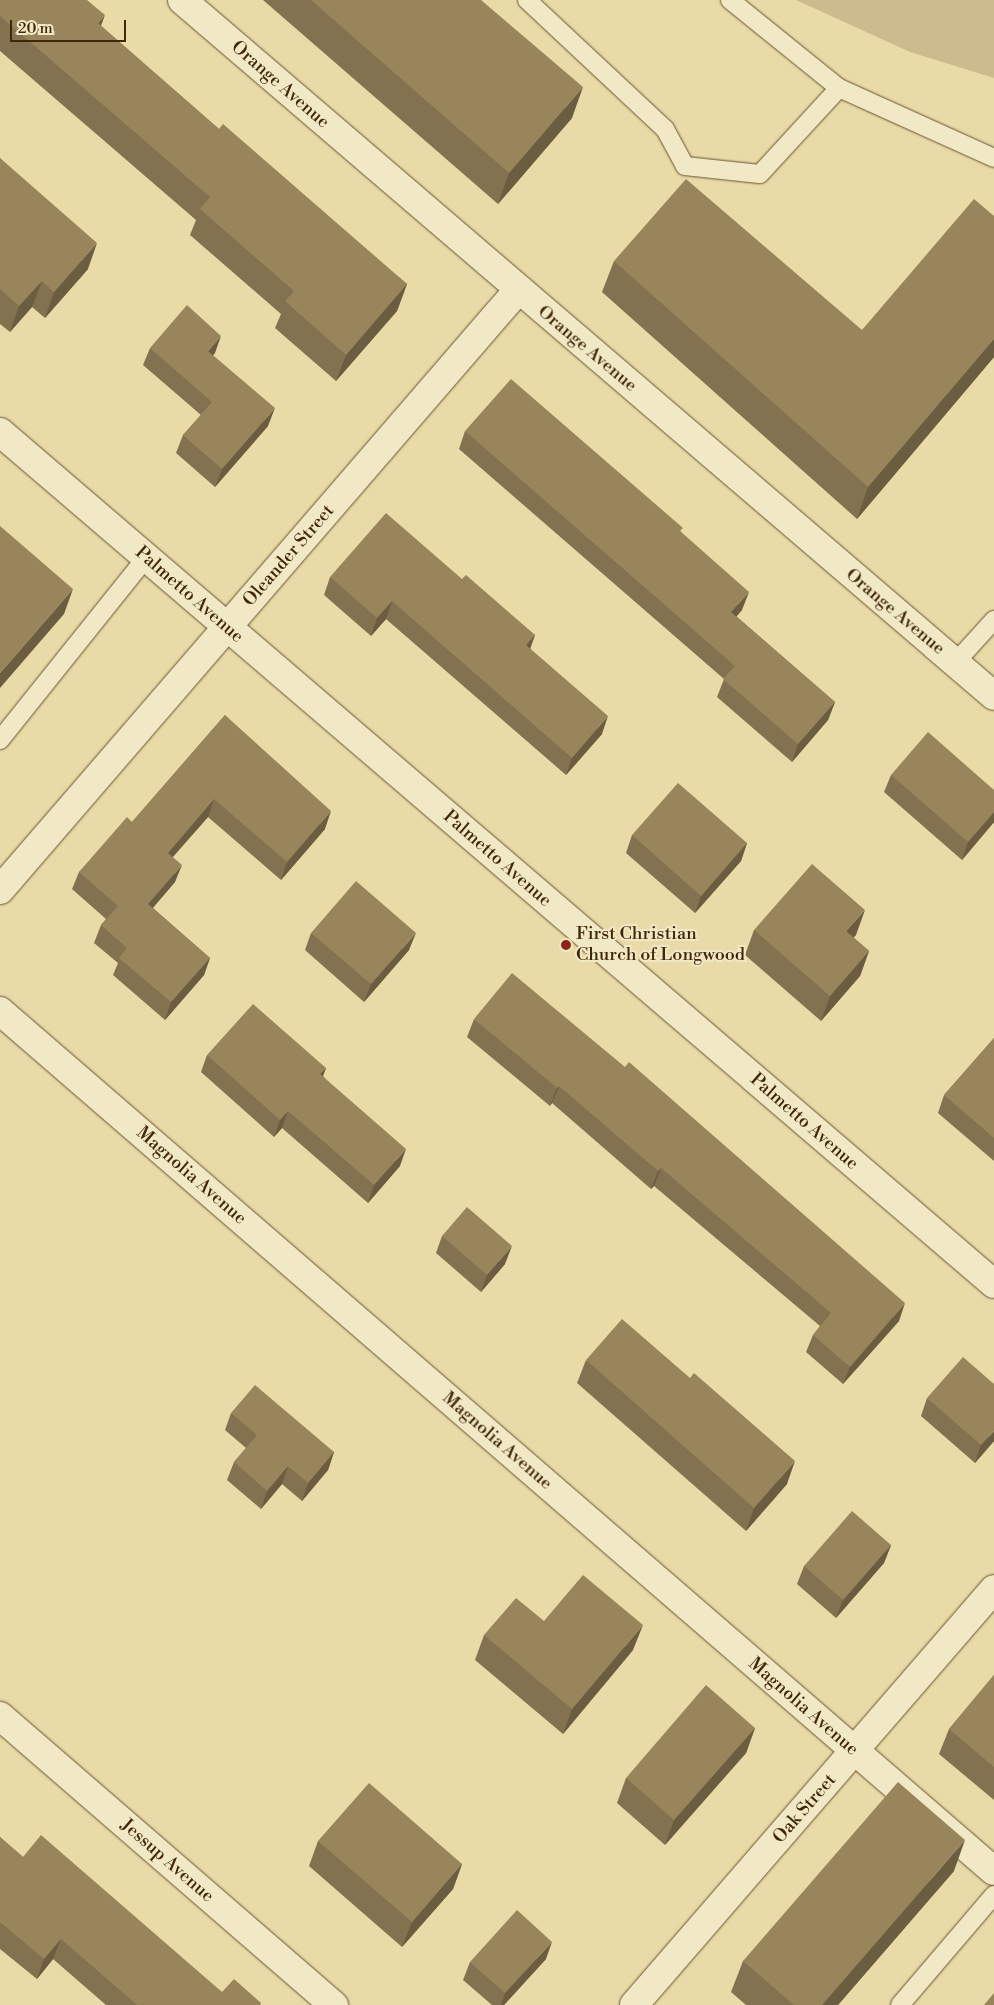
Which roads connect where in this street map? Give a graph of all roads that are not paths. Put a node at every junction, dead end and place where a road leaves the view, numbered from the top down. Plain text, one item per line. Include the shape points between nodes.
1 (182, 0) edge
2 (527, 0) edge
3 (730, 0) edge
4 (839, 88) junction
5 (994, 158) edge
6 (518, 290) junction
7 (0, 432) edge
8 (146, 558) junction
9 (994, 620) edge
10 (227, 628) junction
11 (955, 663) junction
12 (994, 696) edge
13 (0, 740) edge
14 (0, 890) edge
15 (0, 1010) edge
16 (994, 1284) edge
17 (994, 1589) edge
18 (0, 1716) edge
19 (854, 1752) junction
20 (994, 1871) edge
21 (994, 1895) edge
22 (334, 2005) edge
23 (634, 2005) edge
24 (900, 2005) edge

1 - 6 street, Orange Avenue
2 - 4 lane via 665,129 685,166 760,174
3 - 4 lane
4 - 5 lane
6 - 10 street, Oleander Street
6 - 11 street, Orange Avenue
7 - 8 street, Palmetto Avenue
8 - 10 street, Palmetto Avenue
8 - 13 lane
9 - 11 lane
10 - 14 street, Oleander Street
10 - 16 street, Palmetto Avenue
11 - 12 street, Orange Avenue
15 - 19 street, Magnolia Avenue
17 - 19 street, Oak Street
18 - 22 street, Jessup Avenue
19 - 20 street, Magnolia Avenue
19 - 23 street, Oak Street
21 - 24 lane

